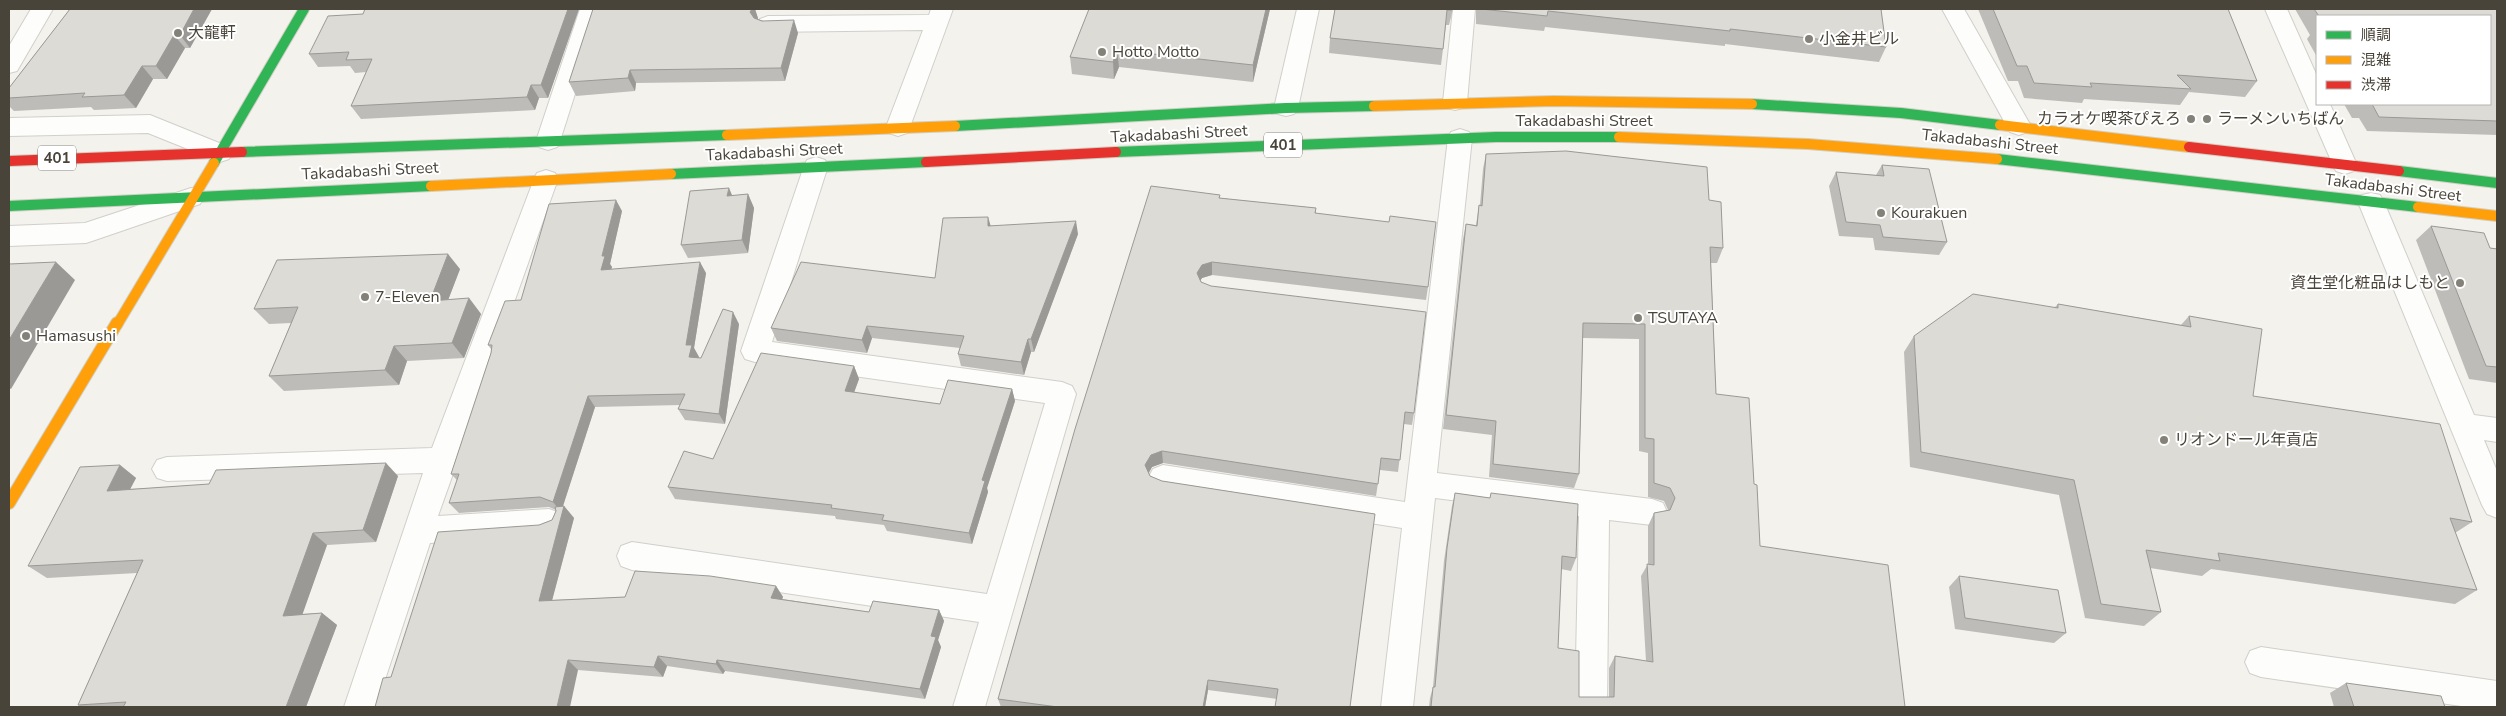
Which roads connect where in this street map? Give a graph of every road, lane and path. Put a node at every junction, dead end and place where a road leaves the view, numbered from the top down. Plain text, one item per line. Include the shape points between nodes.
1 (42, 9) edge
2 (304, 9) edge
3 (591, 9) edge
4 (1308, 9) edge
5 (1464, 9) edge
6 (1953, 9) edge
7 (2276, 9) edge
8 (938, 15) edge
9 (768, 24) edge
10 (9, 65) edge
11 (2316, 99) edge
12 (1455, 102) junction
13 (2319, 105) edge
14 (1286, 108) junction
15 (2018, 126) junction
16 (9, 128) edge
17 (898, 128) junction
18 (1460, 138) junction
19 (548, 141) junction
20 (220, 153) junction
21 (9, 161) edge
22 (2345, 165) junction
23 (816, 166) junction
24 (546, 179) junction
25 (2497, 183) edge
26 (195, 196) junction
27 (2371, 202) junction
28 (9, 206) edge
29 (2497, 216) edge
30 (9, 236) edge
31 (2465, 426) junction
32 (2497, 430) edge
33 (442, 460) junction
34 (167, 469) dead end
35 (1163, 478) dead end
36 (1422, 484) junction
37 (9, 503) edge
38 (1594, 505) junction
39 (2497, 505) edge
40 (1652, 512) edge
41 (1418, 517) junction
42 (549, 522) edge
43 (418, 530) junction
44 (632, 556) dead end
45 (997, 610) junction
46 (2261, 662) dead end
47 (2497, 696) edge
48 (360, 707) edge
49 (969, 707) edge
50 (1397, 707) edge
51 (1591, 707) edge

1 - 10 street
2 - 20 main road
3 - 19 street
4 - 14 street
5 - 12 street
6 - 15 street
7 - 11 street
8 - 9 street
8 - 17 street
12 - 14 main road, Takadabashi Street / 401
12 - 15 main road, Takadabashi Street / 401 via 1755,104 1901,112
13 - 22 street
14 - 17 main road, Takadabashi Street / 401
15 - 22 main road, Takadabashi Street / 401
16 - 20 street via 150,124
17 - 19 main road, Takadabashi Street / 401
18 - 23 main road, Takadabashi Street / 401
18 - 27 main road, Takadabashi Street / 401 via 1685,137 1882,148
18 - 36 street via 1431,313
19 - 20 main road, Takadabashi Street / 401
20 - 21 main road, Takadabashi Street / 401
20 - 26 main road
22 - 25 main road, Takadabashi Street / 401
23 - 24 main road, Takadabashi Street / 401
23 - 45 street via 755,351 1062,394
24 - 26 main road, Takadabashi Street / 401
24 - 33 street
26 - 28 main road, Takadabashi Street / 401
26 - 30 street via 86,233
26 - 37 main road
27 - 29 main road, Takadabashi Street / 401
27 - 31 street
31 - 32 street
31 - 39 street
33 - 34 street
33 - 43 street
35 - 41 street
36 - 38 street
36 - 41 street
38 - 40 street
38 - 51 street
41 - 50 street
42 - 43 street
43 - 48 street
44 - 45 street
45 - 49 street
46 - 47 street

